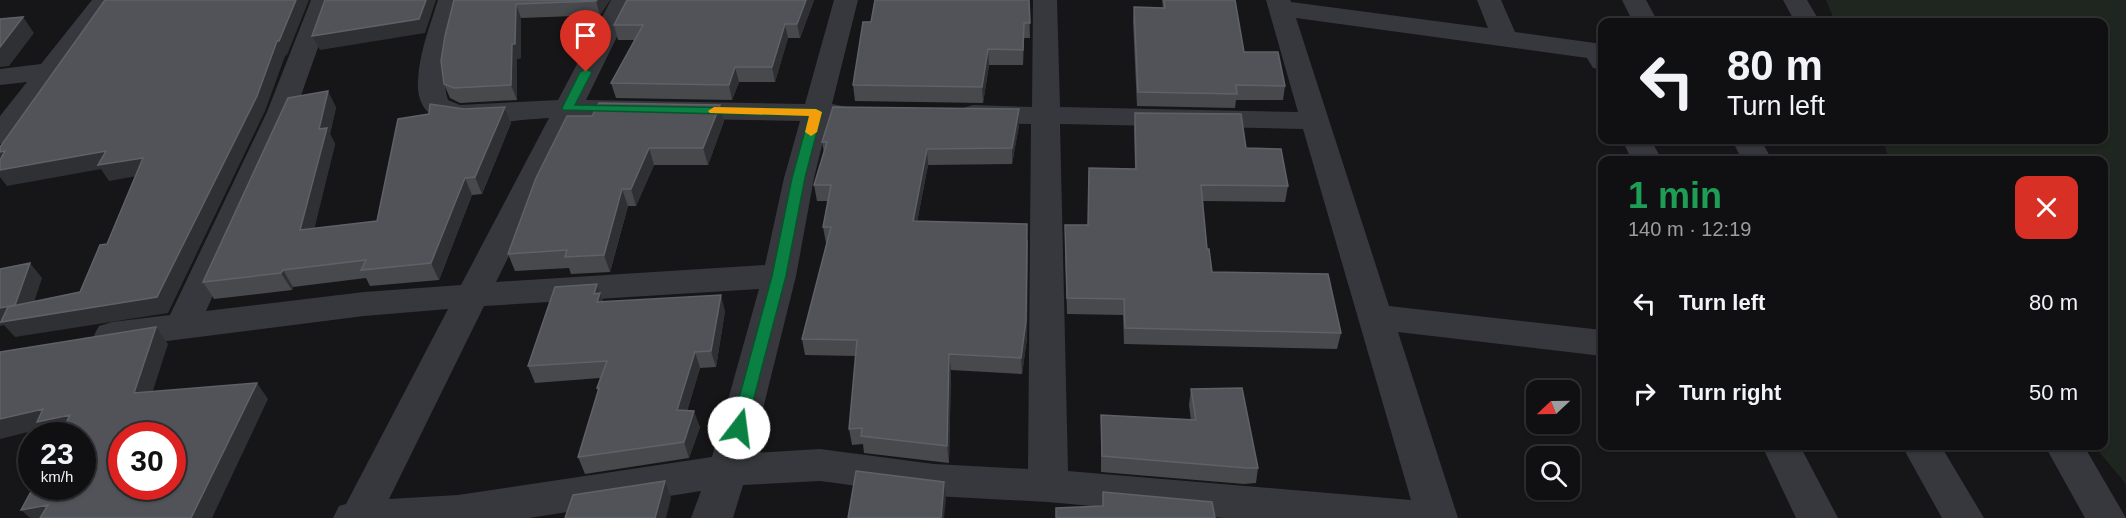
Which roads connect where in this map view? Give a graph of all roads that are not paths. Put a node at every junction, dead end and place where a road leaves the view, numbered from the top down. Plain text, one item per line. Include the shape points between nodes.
1 (105, 0) edge
2 (323, 0) edge
3 (450, 0) edge
4 (623, 0) edge
5 (846, 0) edge
6 (1045, 0) edge
7 (1489, 0) edge
8 (1634, 0) edge
9 (1795, 0) edge
10 (1279, 4) edge
11 (1643, 18) edge
12 (1805, 18) edge
13 (1505, 39) junction
14 (1598, 55) edge
15 (50, 71) junction
16 (0, 77) edge
17 (567, 108) junction
18 (816, 112) junction
19 (862, 113) edge
20 (943, 114) edge
21 (1046, 115) junction
22 (1315, 121) junction
23 (0, 135) edge
24 (779, 276) junction
25 (474, 295) junction
26 (1375, 317) junction
27 (182, 326) junction
28 (79, 341) edge
29 (1598, 343) edge
30 (1783, 450) edge
31 (1923, 450) edge
32 (2066, 450) edge
33 (728, 471) junction
34 (1048, 486) junction
35 (456, 515) edge
36 (354, 518) edge
37 (359, 518) edge
38 (712, 518) edge
39 (1417, 518) edge
40 (1437, 518) edge
41 (1817, 518) edge
42 (1963, 518) edge
43 (2106, 518) edge

1 - 15 street
2 - 27 street via 281,112
3 - 17 street via 432,77 436,104 460,114
4 - 17 street
5 - 18 street
6 - 21 street
7 - 13 street
8 - 11 street
9 - 12 street
10 - 13 street
10 - 22 street
13 - 14 street
15 - 16 street
15 - 23 street
17 - 18 street
17 - 25 street
18 - 19 street
18 - 24 street
20 - 21 street
21 - 22 street
21 - 34 street
22 - 26 street
24 - 25 street
24 - 33 street
25 - 27 street
25 - 37 street
26 - 29 street
26 - 40 street
27 - 28 street
30 - 41 street
31 - 42 street
32 - 43 street
33 - 34 street via 820,465 934,480
33 - 35 street
33 - 38 street
34 - 39 street
35 - 37 street
36 - 37 street

